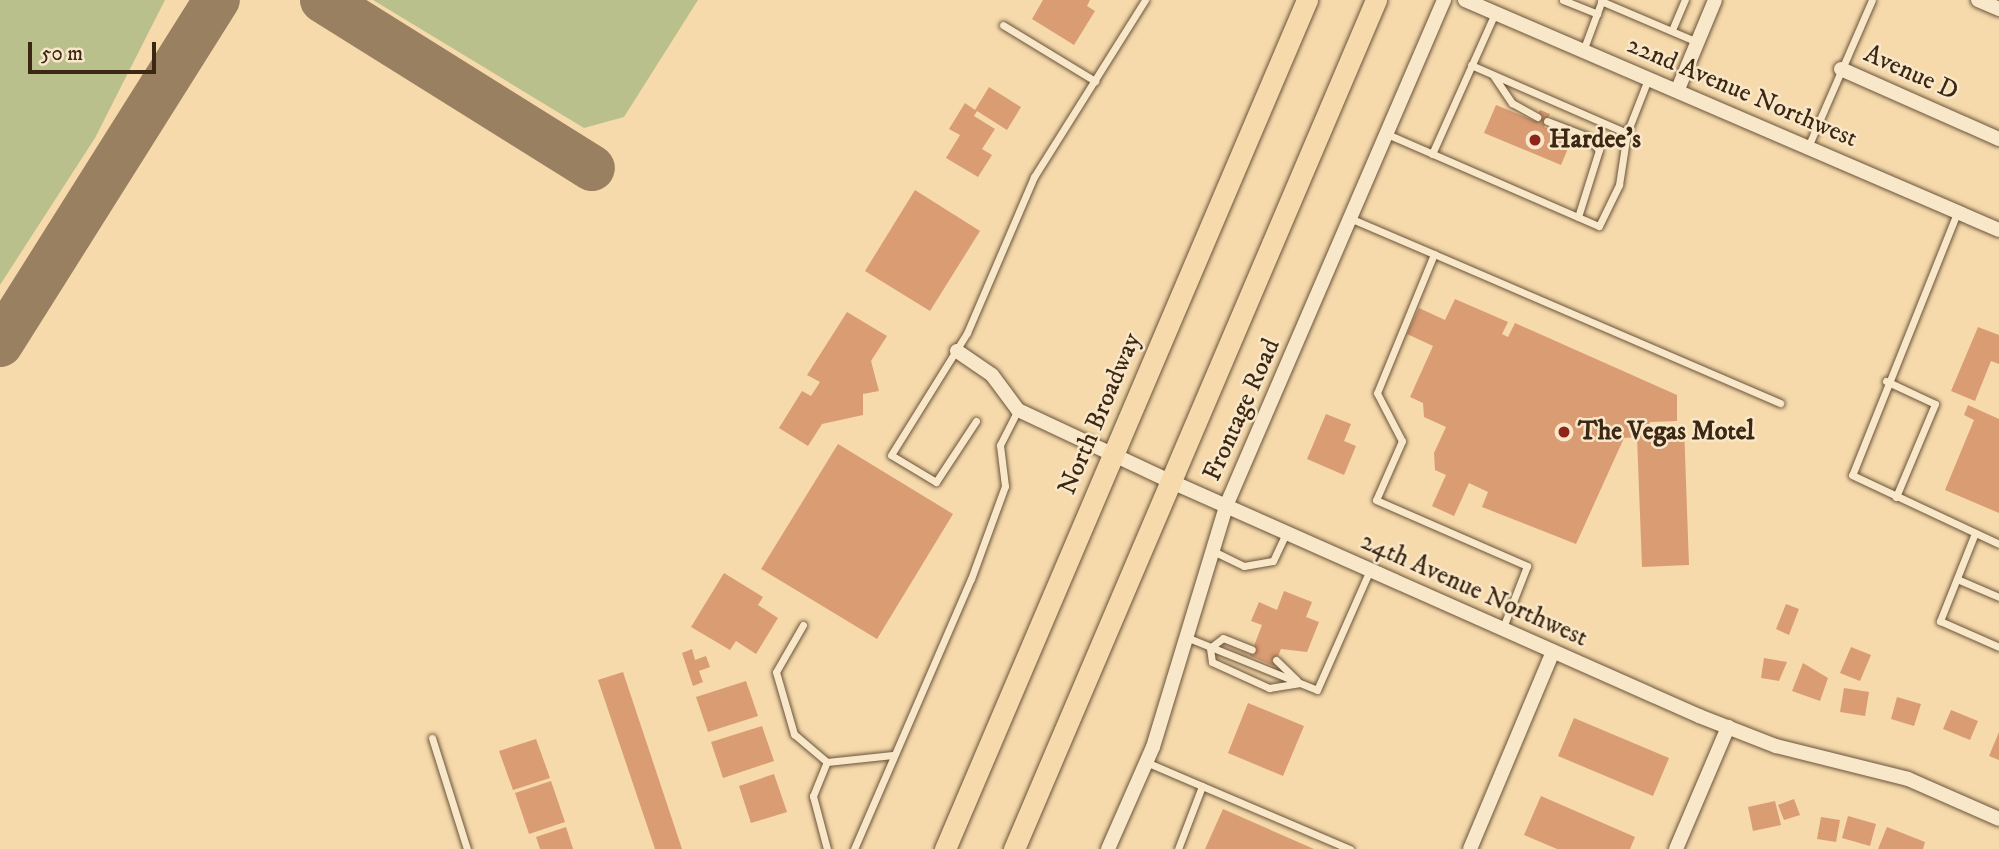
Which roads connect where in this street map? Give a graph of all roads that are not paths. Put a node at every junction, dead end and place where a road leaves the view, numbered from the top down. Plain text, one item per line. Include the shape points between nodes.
1 (1145, 0) edge
2 (1307, 0) edge
3 (1376, 0) edge
4 (1444, 0) edge
5 (1563, 0) edge
6 (1602, 0) edge
7 (1685, 0) edge
8 (1715, 0) edge
9 (1872, 0) edge
10 (1978, 0) edge
11 (1474, 2) edge
12 (1999, 9) edge
13 (1495, 13) junction
14 (1597, 14) junction
15 (1003, 25) dead end
16 (1672, 30) junction
17 (1697, 42) junction
18 (1583, 51) junction
19 (1471, 65) junction
20 (1841, 69) junction
21 (1492, 74) junction
22 (1649, 78) junction
23 (1095, 81) junction
24 (1678, 89) junction
25 (1537, 117) dead end
26 (1547, 121) dead end
27 (1627, 133) junction
28 (1387, 134) junction
29 (1999, 139) edge
30 (1808, 147) junction
31 (1432, 154) junction
32 (1957, 213) junction
33 (1578, 217) junction
34 (1352, 219) junction
35 (1999, 230) edge
36 (1434, 254) junction
37 (957, 351) junction
38 (1886, 382) junction
39 (1780, 403) dead end
40 (1018, 410) junction
41 (976, 421) dead end
42 (1113, 455) junction
43 (1172, 482) junction
44 (1896, 497) junction
45 (1226, 506) junction
46 (1286, 533) junction
47 (1975, 533) junction
48 (1999, 544) edge
49 (1213, 551) junction
50 (1370, 570) junction
51 (1957, 579) junction
52 (1999, 597) edge
53 (803, 625) dead end
54 (1502, 630) junction
55 (1186, 637) junction
56 (1999, 647) edge
57 (1210, 648) junction
58 (1252, 650) dead end
59 (1552, 652) junction
60 (1276, 660) dead end
61 (1300, 683) junction
62 (1728, 727) junction
63 (432, 738) dead end
64 (893, 755) junction
65 (827, 762) junction
66 (1146, 762) junction
67 (1202, 786) junction
68 (1999, 820) edge
69 (467, 849) edge
70 (827, 849) edge
71 (855, 849) edge
72 (944, 849) edge
73 (1014, 849) edge
74 (1108, 849) edge
75 (1178, 849) edge
76 (1350, 849) edge
77 (1470, 849) edge
78 (1676, 849) edge

1 - 23 lane
2 - 42 main road, North Broadway
3 - 43 main road
4 - 28 street, Frontage Road
5 - 14 lane
6 - 14 lane
6 - 16 lane
7 - 16 lane
8 - 17 street
9 - 20 lane
10 - 12 street
11 - 13 street, 22nd Avenue Northwest
13 - 18 street, 22nd Avenue Northwest
13 - 19 lane
14 - 18 lane
15 - 23 lane
16 - 17 lane
17 - 24 street
18 - 22 street, 22nd Avenue Northwest
19 - 21 lane
19 - 31 lane
20 - 29 street, Avenue D
20 - 30 lane
21 - 25 lane via 1512,103
21 - 27 lane
22 - 24 street, 22nd Avenue Northwest
22 - 27 lane
23 - 37 lane via 1034,177
24 - 30 street, 22nd Avenue Northwest
26 - 33 lane via 1586,136 1599,150
27 - 33 lane via 1619,185 1599,226
28 - 31 lane
28 - 34 street, Frontage Road
30 - 32 street, 22nd Avenue Northwest
31 - 33 lane
32 - 35 street, 22nd Avenue Northwest
32 - 38 lane
34 - 36 lane
34 - 45 street, Frontage Road
36 - 39 lane
36 - 54 lane via 1377,393 1402,440 1376,500 1527,566
37 - 40 street, 24th Avenue Northwest via 992,375
37 - 41 lane via 891,455 936,482
38 - 44 lane via 1852,475
38 - 44 lane via 1935,404
40 - 42 street, 24th Avenue Northwest
40 - 64 lane via 1000,445 1001,498
42 - 43 street, 24th Avenue Northwest
42 - 72 main road, North Broadway
43 - 45 street, 24th Avenue Northwest
43 - 73 main road
44 - 47 lane
45 - 46 street, 24th Avenue Northwest
45 - 49 street, Frontage Road
46 - 49 lane via 1273,561 1244,566
46 - 50 street, 24th Avenue Northwest
47 - 48 lane
47 - 51 lane
49 - 55 street, Frontage Road
50 - 54 street, 24th Avenue Northwest
50 - 61 lane via 1317,690
51 - 52 lane
51 - 56 lane via 1940,621
53 - 65 lane via 780,660 776,685 794,734
54 - 59 street, 24th Avenue Northwest
55 - 57 lane
55 - 66 street, Frontage Road
57 - 58 lane via 1223,638
57 - 61 lane
57 - 61 lane via 1212,662 1269,688
59 - 62 street, 24th Avenue Northwest
59 - 77 street
60 - 61 lane
62 - 68 street, 24th Avenue Northwest via 1776,746 1908,779
62 - 78 street
63 - 69 lane
64 - 65 lane
64 - 71 lane
65 - 70 lane via 813,796
66 - 67 lane
66 - 74 street, Frontage Road
67 - 75 lane
67 - 76 lane

